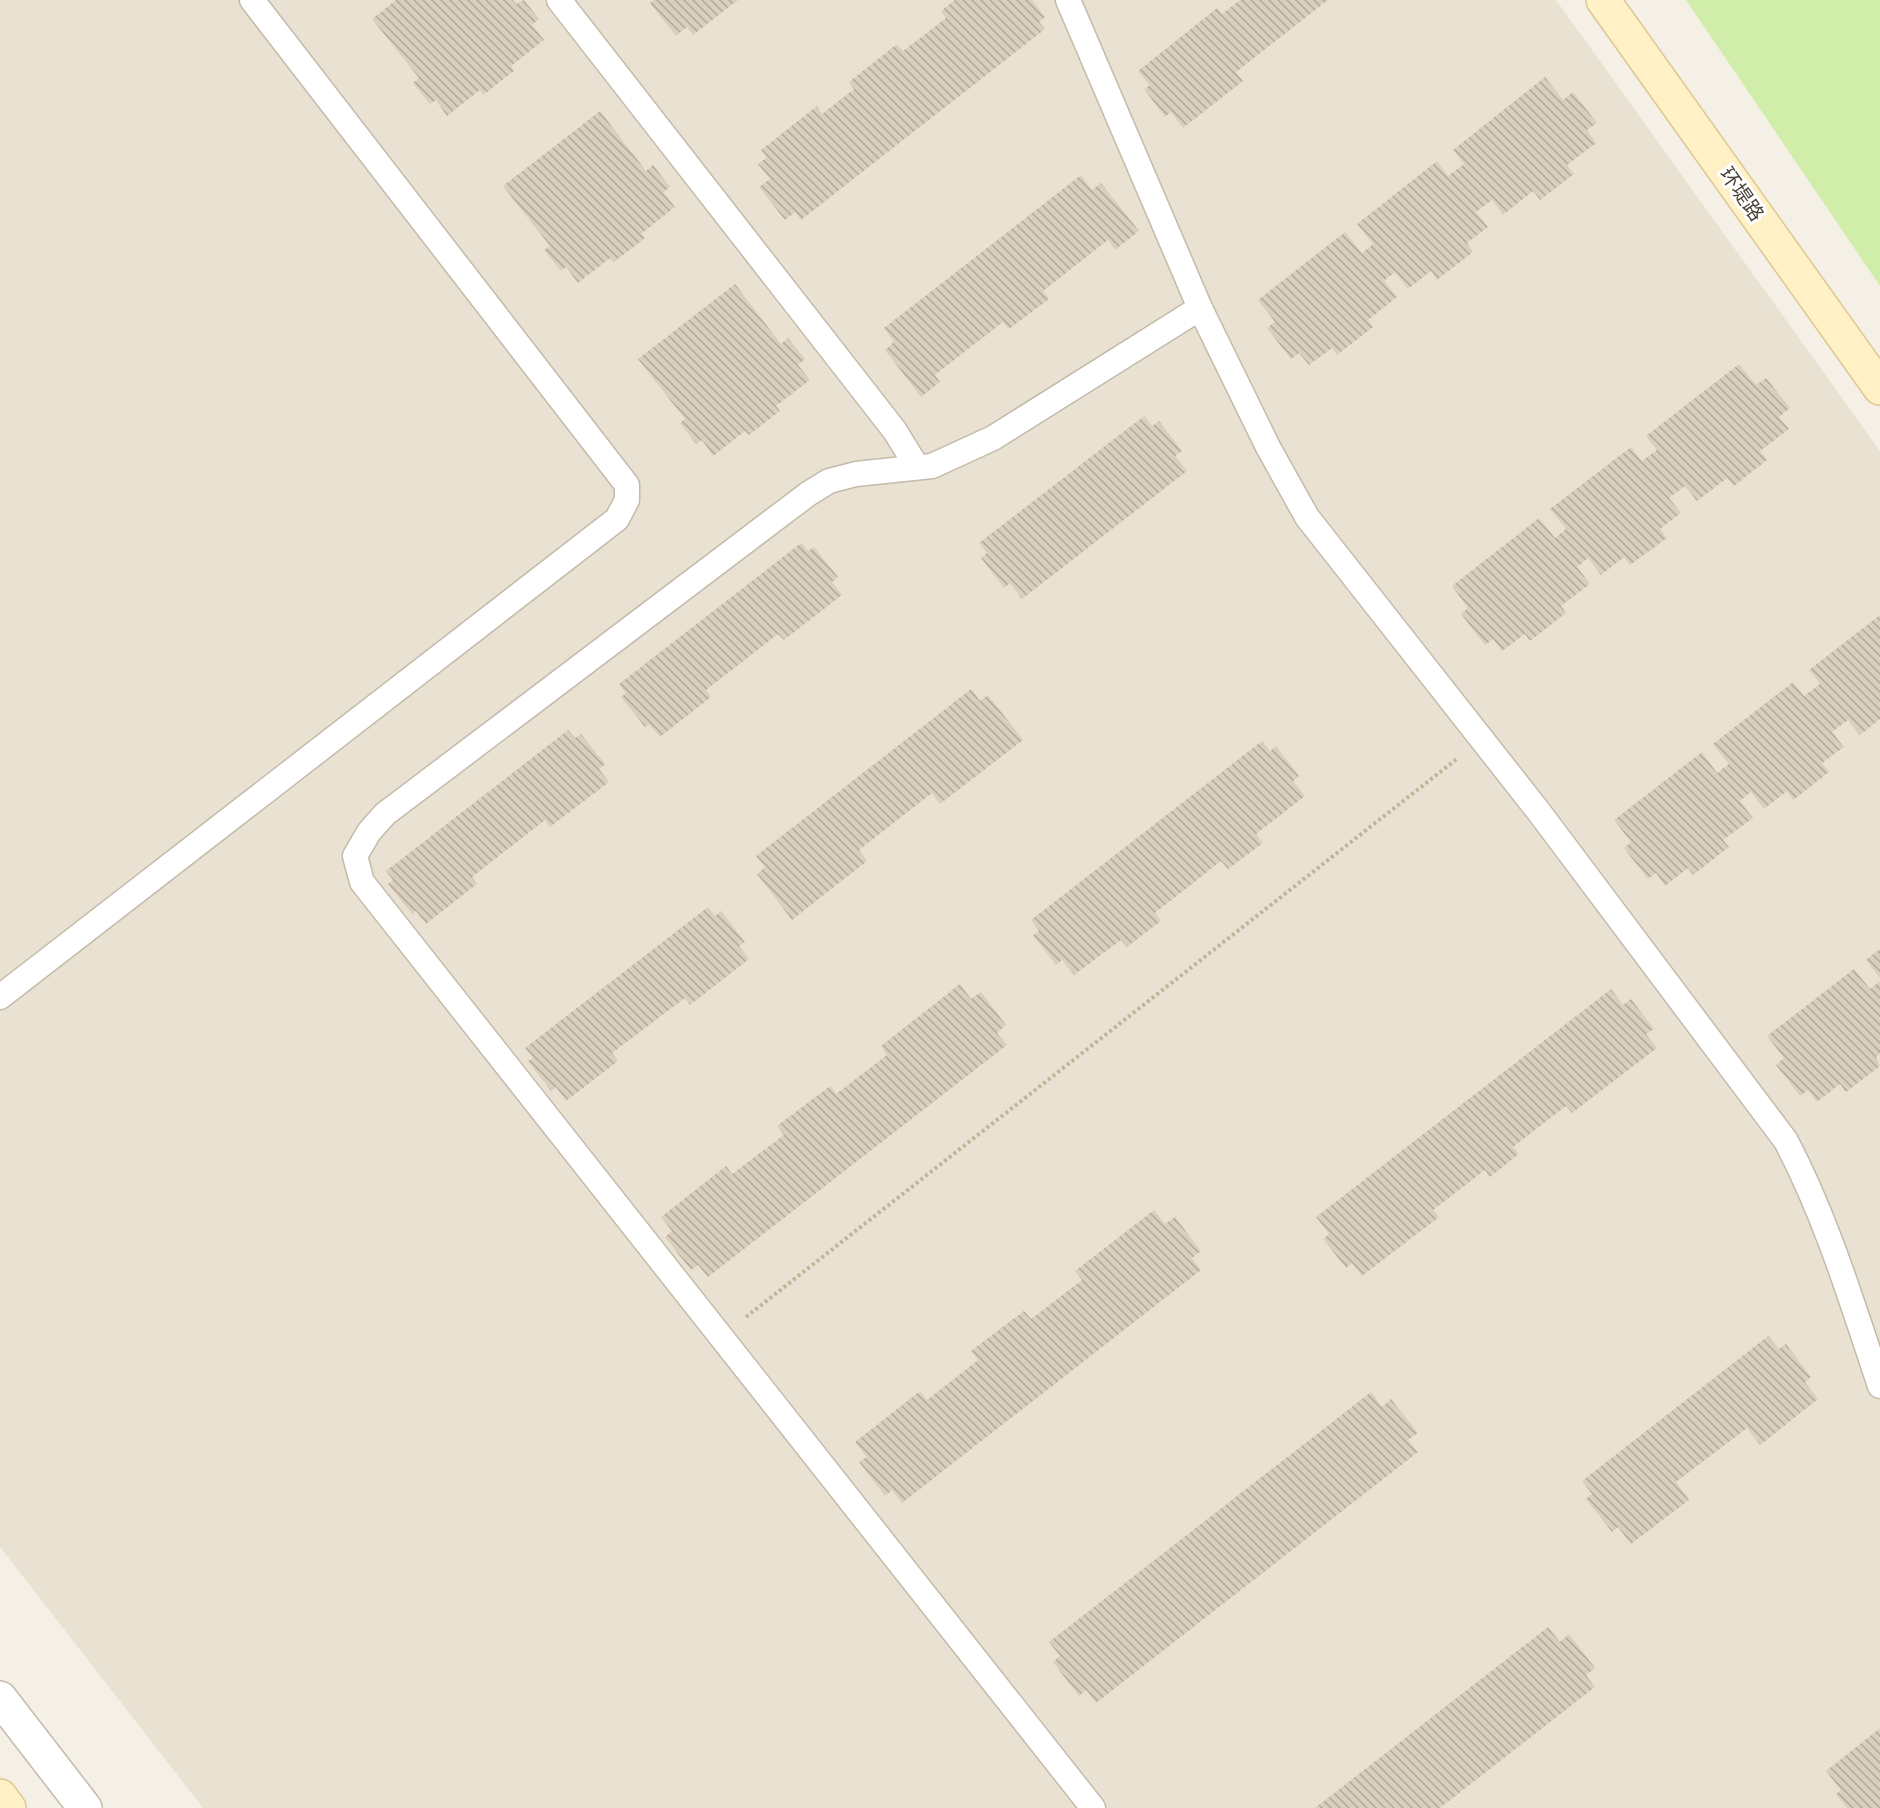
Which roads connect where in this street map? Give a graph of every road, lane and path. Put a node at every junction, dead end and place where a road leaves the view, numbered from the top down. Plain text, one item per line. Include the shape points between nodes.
1 (252, 0) edge
2 (559, 0) edge
3 (1068, 0) edge
4 (1603, 0) edge
5 (1200, 308) junction
6 (1880, 388) edge
7 (917, 467) junction
8 (1482, 739) junction
9 (0, 997) edge
10 (720, 1337) junction
11 (1880, 1386) edge
12 (0, 1698) edge
13 (0, 1796) edge
14 (9, 1808) edge
15 (85, 1808) edge
16 (1094, 1808) edge

1 - 9 lane via 627,485 627,500 617,519
2 - 7 lane via 895,430
3 - 5 lane
4 - 6 street, 环堤路
5 - 7 lane via 993,438 932,466
5 - 8 lane via 1307,517
7 - 10 lane via 856,474 808,494 385,814 355,856 362,882
8 - 10 path
8 - 11 lane via 1786,1141 1827,1230
10 - 16 lane
12 - 15 street
13 - 14 street

